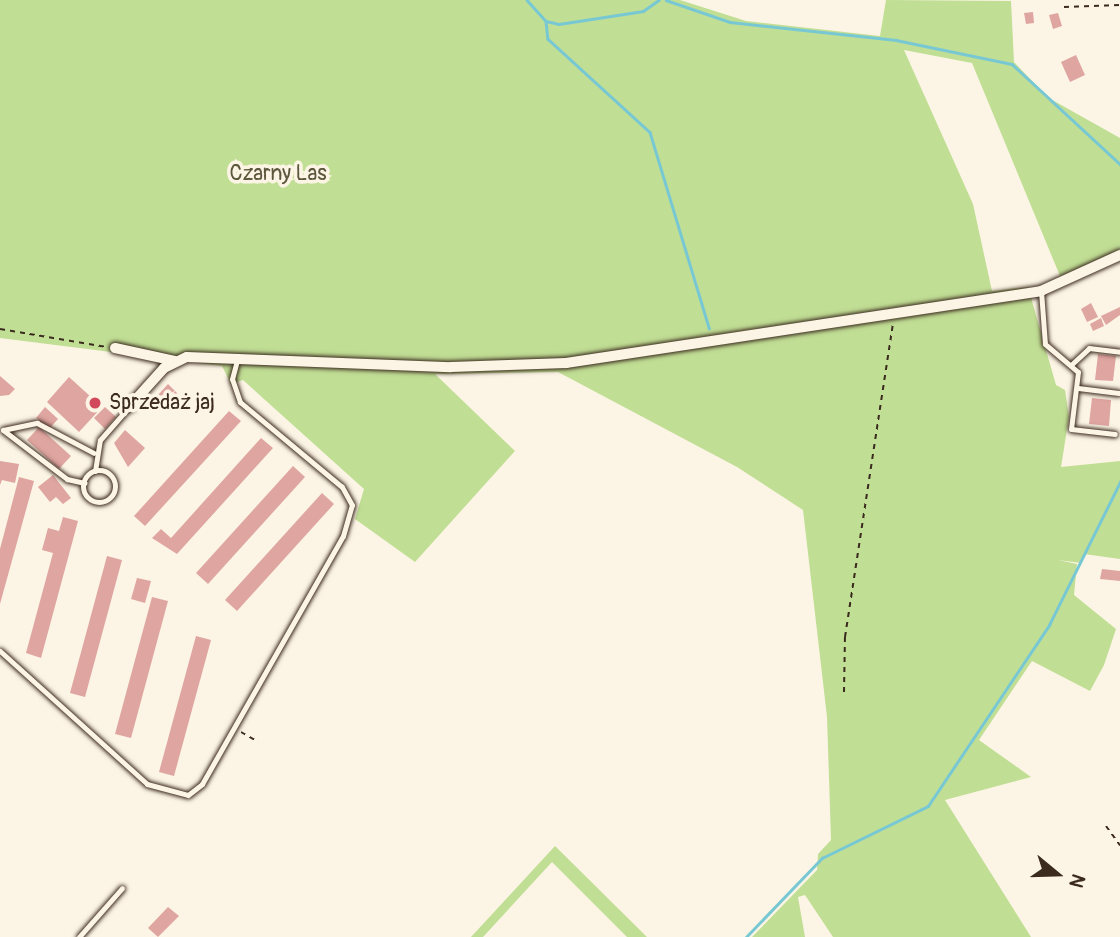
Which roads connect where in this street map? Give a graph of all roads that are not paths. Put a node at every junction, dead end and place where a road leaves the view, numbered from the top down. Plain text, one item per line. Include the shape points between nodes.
1 (1120, 255) edge
2 (1041, 291) junction
3 (115, 348) road end
4 (1120, 352) edge
5 (237, 360) junction
6 (175, 361) junction
7 (1072, 364) junction
8 (1078, 388) junction
9 (1119, 393) edge
10 (129, 407) joint
11 (1, 429) edge
12 (1115, 434) dead end
13 (94, 453) junction
14 (95, 471) junction
15 (85, 483) junction
16 (0, 651) edge
17 (122, 888) dead end
18 (79, 937) edge

1 - 2 street
2 - 5 street via 566,363 451,367
2 - 7 lane via 1045,344
3 - 6 street
4 - 7 lane via 1089,348
5 - 6 street
5 - 16 lane via 232,379 240,402 342,487 352,505 343,536 195,791 162,793
6 - 10 street
7 - 8 lane
8 - 9 lane
8 - 12 lane via 1071,429
10 - 13 lane
11 - 13 lane via 37,423
11 - 15 lane via 67,479
13 - 14 lane
14 - 15 lane
14 - 15 lane via 108,472 115,481 108,498 91,502 82,492
17 - 18 lane

